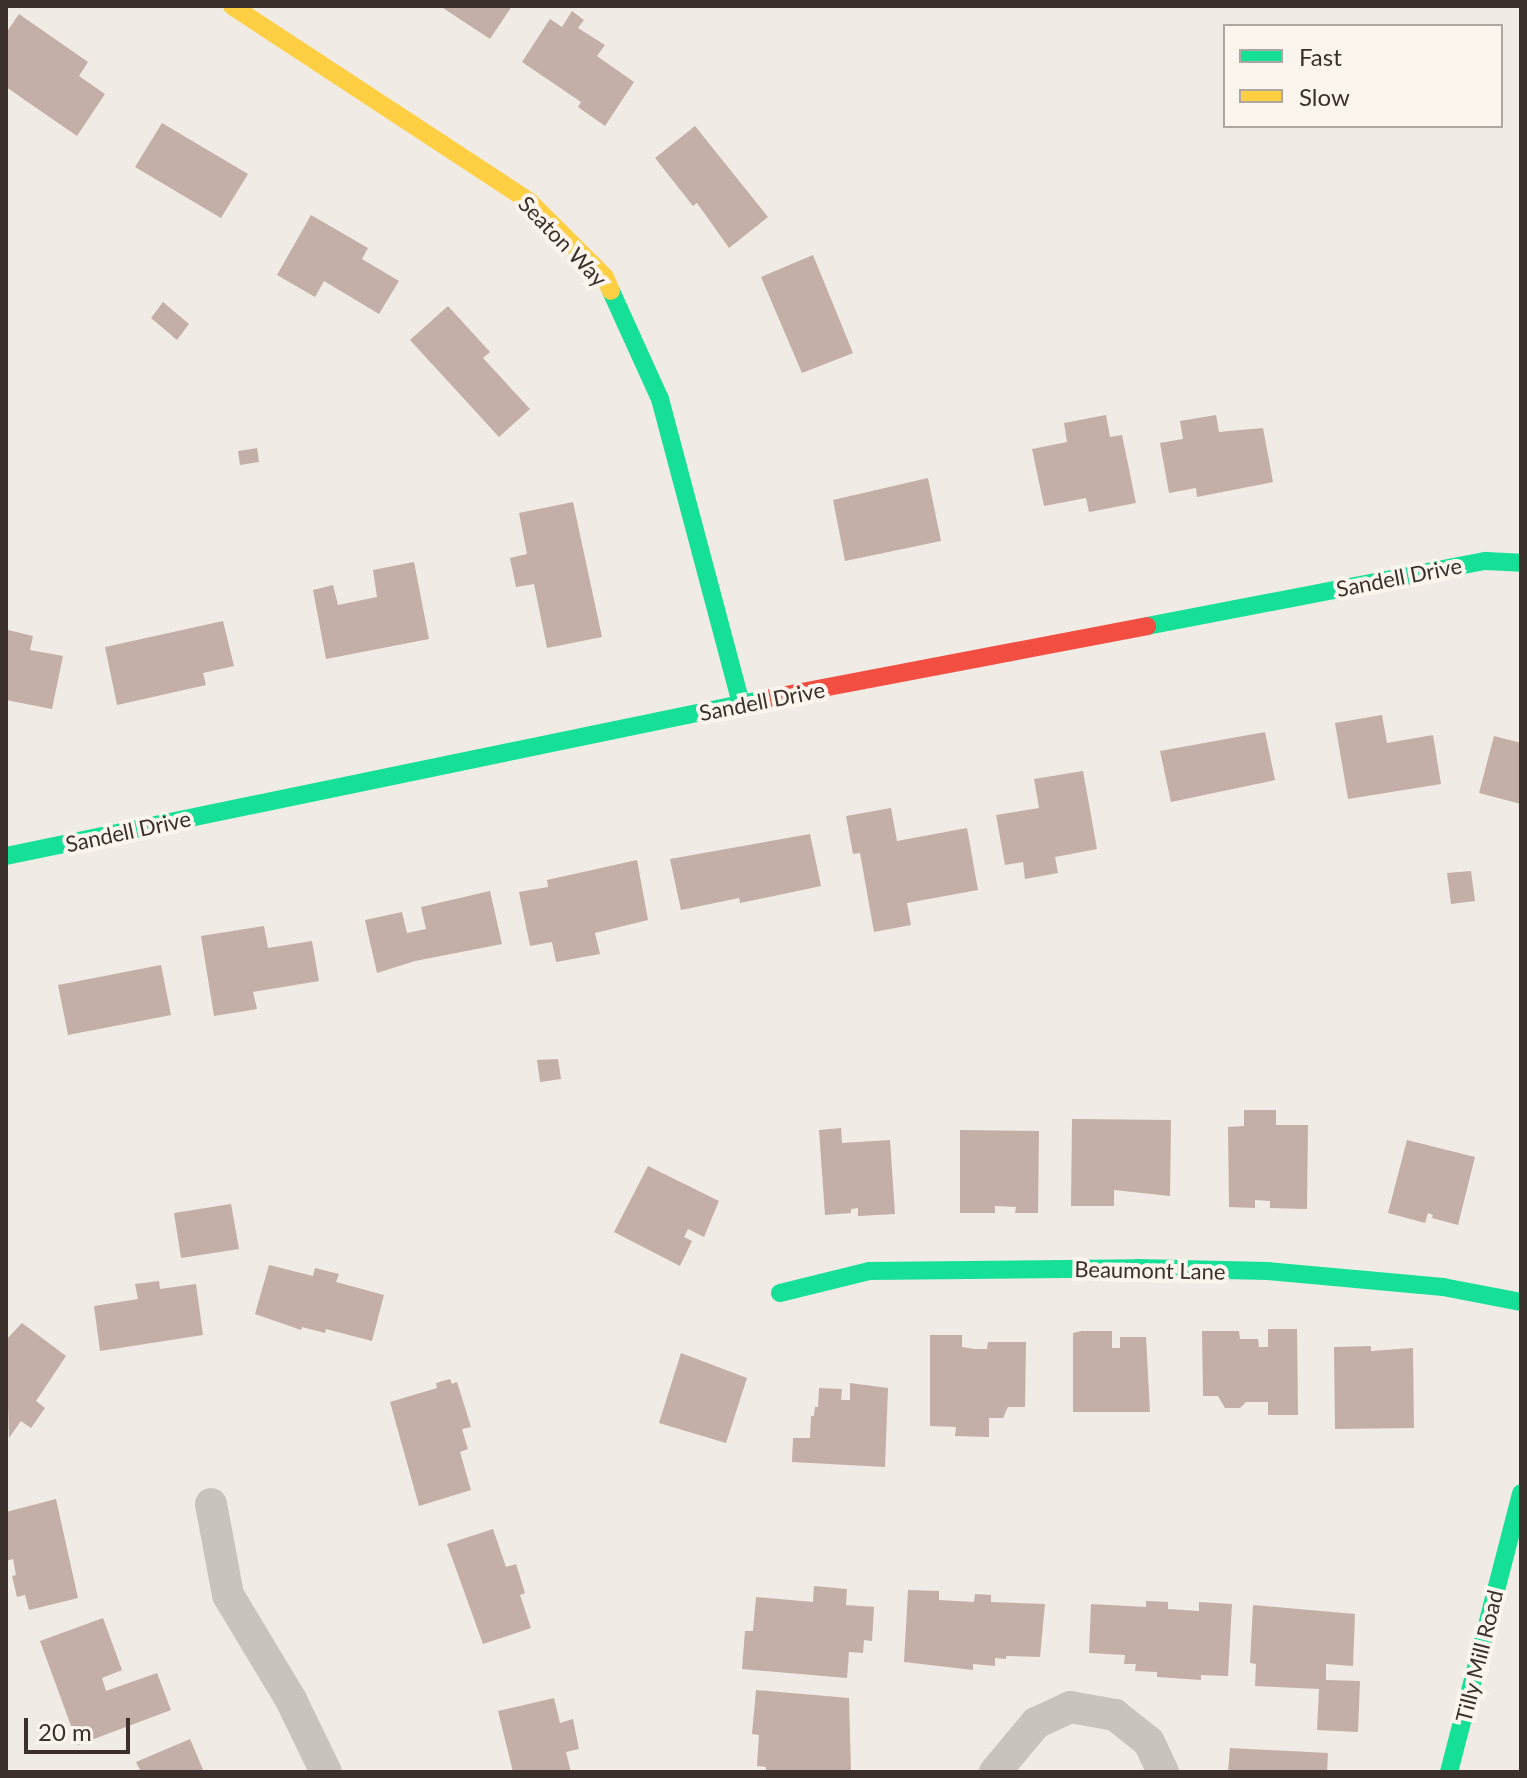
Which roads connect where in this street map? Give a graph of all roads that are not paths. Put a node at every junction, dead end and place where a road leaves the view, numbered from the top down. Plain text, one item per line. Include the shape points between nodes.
1 (232, 6) edge
2 (1521, 563) edge
3 (741, 704) junction
4 (6, 856) edge
5 (780, 1293) dead end
6 (1521, 1302) edge
7 (1521, 1493) edge
8 (211, 1504) dead end
9 (326, 1772) edge
10 (995, 1772) edge
11 (1163, 1772) edge
12 (1449, 1772) edge

1 - 3 street, Seaton Way via 530,202 605,277 660,399
2 - 3 street, Sandell Drive via 1457,566
3 - 4 street, Sandell Drive
5 - 6 street, Beaumont Lane via 869,1271 1137,1268 1284,1273 1443,1287
7 - 12 street, Tilly Mill Road
8 - 9 street via 228,1595 291,1700
10 - 11 street via 1036,1723 1070,1707 1115,1715 1149,1742

